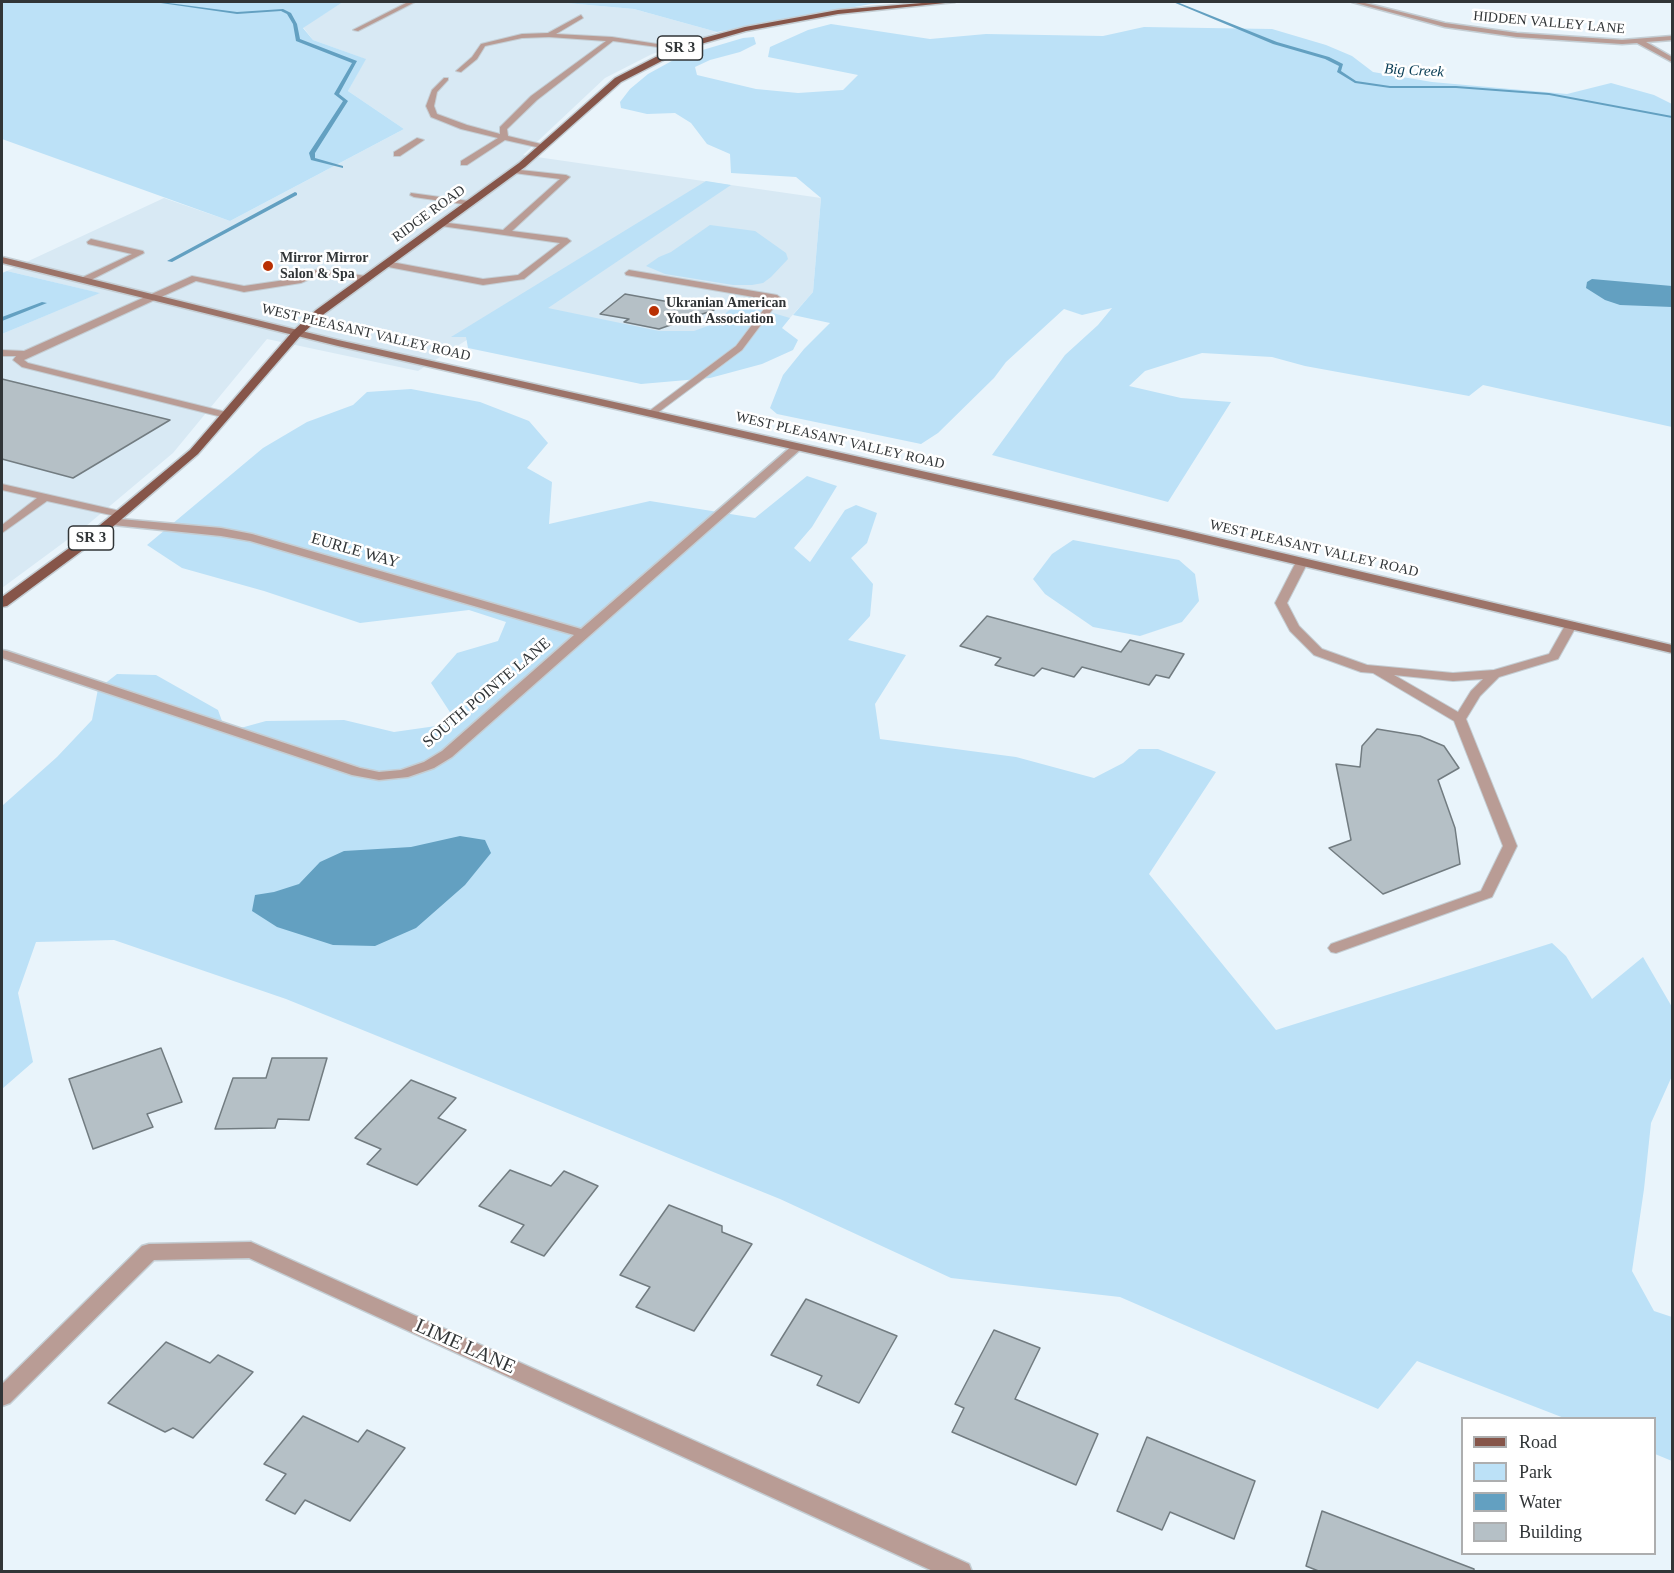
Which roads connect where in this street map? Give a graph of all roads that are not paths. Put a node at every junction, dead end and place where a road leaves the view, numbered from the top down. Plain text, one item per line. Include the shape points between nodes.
1 (412, 2) edge
2 (952, 2) edge
3 (1354, 2) edge
4 (582, 17) dead end
5 (356, 30) dead end
6 (549, 35) junction
7 (1672, 38) edge
8 (612, 39) junction
9 (1640, 42) junction
10 (680, 48) junction
11 (1672, 60) edge
12 (459, 71) dead end
13 (446, 80) dead end
14 (504, 137) junction
15 (420, 140) dead end
16 (542, 147) junction
17 (397, 154) dead end
18 (464, 163) dead end
19 (514, 171) junction
20 (414, 195) dead end
21 (469, 203) junction
22 (441, 224) junction
23 (505, 233) junction
24 (91, 242) dead end
25 (2, 260) edge
26 (386, 264) junction
27 (629, 273) dead end
28 (366, 279) junction
29 (84, 280) junction
30 (150, 296) junction
31 (297, 333) junction
32 (2, 353) edge
33 (25, 354) junction
34 (652, 414) junction
35 (226, 415) junction
36 (797, 447) junction
37 (2, 487) edge
38 (45, 497) junction
39 (117, 518) junction
40 (2, 530) edge
41 (1302, 562) junction
42 (2, 603) edge
43 (1570, 625) junction
44 (584, 634) junction
45 (1672, 649) edge
46 (2, 654) edge
47 (1376, 670) junction
48 (1495, 674) junction
49 (1460, 718) junction
50 (1336, 948) dead end
51 (2, 1397) edge
52 (961, 1572) edge

1 - 5 lane
2 - 10 main road, RIDGE ROAD / SR 3 via 838,12 745,29
3 - 9 street, HIDDEN VALLEY LANE via 1474,30
4 - 6 lane
6 - 8 lane
6 - 12 lane via 522,36 483,45
7 - 9 street, HIDDEN VALLEY LANE
8 - 10 lane
8 - 14 lane via 534,98 503,129
9 - 11 street
10 - 16 main road, RIDGE ROAD / SR 3 via 618,80
13 - 14 lane via 434,91 430,106 434,115
14 - 16 lane
14 - 18 lane
15 - 17 lane
16 - 19 main road, RIDGE ROAD / SR 3
19 - 21 main road, RIDGE ROAD / SR 3
19 - 23 lane via 566,177
20 - 21 lane
21 - 22 main road, RIDGE ROAD / SR 3
22 - 23 lane
22 - 26 main road, RIDGE ROAD / SR 3
23 - 26 lane via 567,241 521,277 492,281
24 - 29 lane via 140,254
25 - 29 main road, WEST PLEASANT VALLEY ROAD
26 - 28 main road, RIDGE ROAD / SR 3
27 - 34 lane via 777,298 739,348
28 - 30 lane via 318,272 301,280 244,289 195,278
28 - 31 main road, RIDGE ROAD / SR 3
29 - 30 main road, WEST PLEASANT VALLEY ROAD
30 - 31 main road, WEST PLEASANT VALLEY ROAD
30 - 33 lane
31 - 34 main road, WEST PLEASANT VALLEY ROAD
31 - 35 main road, RIDGE ROAD / SR 3
32 - 33 lane
33 - 35 lane via 18,360 25,365
34 - 36 main road, WEST PLEASANT VALLEY ROAD
35 - 39 main road, RIDGE ROAD / SR 3 via 195,452
36 - 41 main road, WEST PLEASANT VALLEY ROAD
36 - 44 street, SOUTH POINTE LANE
37 - 38 lane
38 - 39 lane
38 - 40 lane
39 - 42 main road, RIDGE ROAD / SR 3
39 - 44 street, EURLE WAY via 241,535
41 - 43 main road, WEST PLEASANT VALLEY ROAD
41 - 47 lane via 1281,603 1294,628 1318,652
43 - 45 main road, WEST PLEASANT VALLEY ROAD
43 - 48 lane via 1554,656
44 - 46 street, SOUTH POINTE LANE via 447,754 412,771 379,776
47 - 48 lane via 1454,677
47 - 49 lane
48 - 49 lane via 1475,694
49 - 50 lane via 1510,846 1487,894
51 - 52 street, LIME LANE via 149,1252 251,1250

